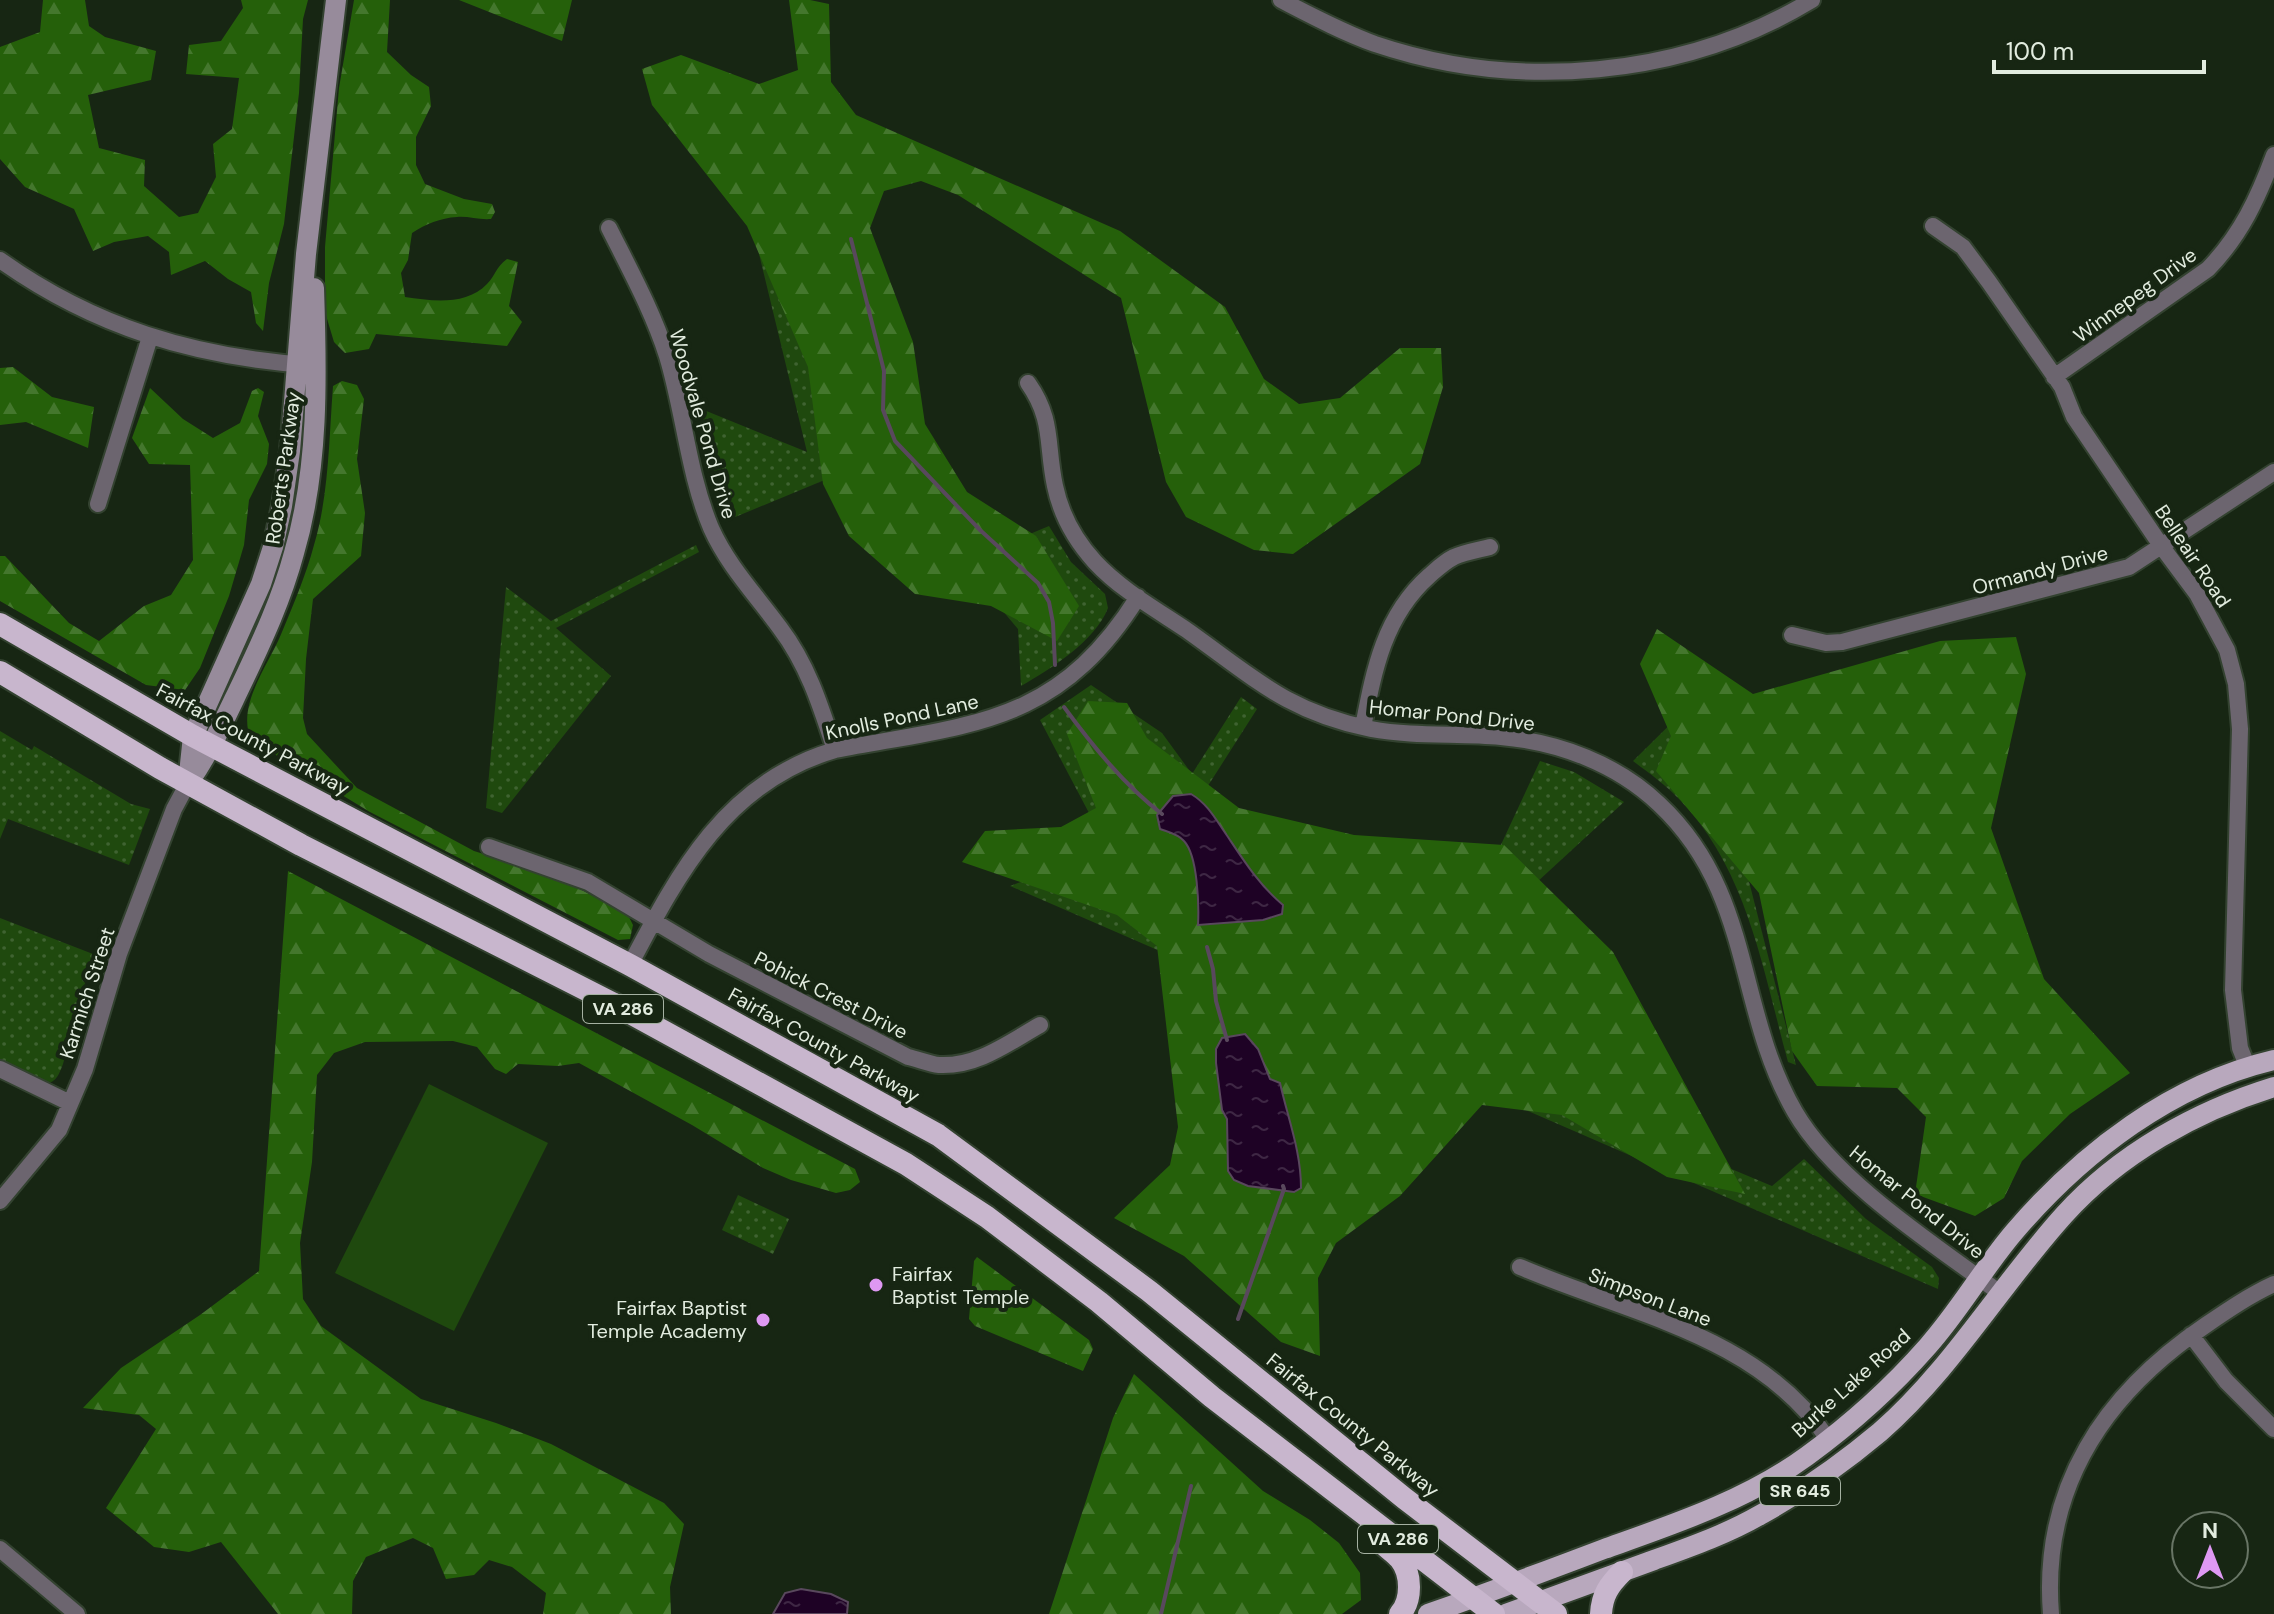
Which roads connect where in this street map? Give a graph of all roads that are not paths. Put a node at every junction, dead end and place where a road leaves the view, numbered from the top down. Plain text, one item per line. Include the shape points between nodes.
1 (336, 0) edge
2 (1281, 0) edge
3 (1812, 0) edge
4 (1308, 6) edge
5 (2274, 155) edge
6 (1933, 226) dead end
7 (609, 228) dead end
8 (0, 260) edge
9 (150, 337) junction
10 (307, 365) junction
11 (2054, 377) junction
12 (1028, 383) dead end
13 (2274, 472) edge
14 (98, 504) dead end
15 (1490, 547) dead end
16 (2162, 547) junction
17 (1138, 597) junction
18 (0, 624) edge
19 (1792, 635) dead end
20 (0, 672) edge
21 (1363, 727) junction
22 (203, 742) junction
23 (835, 750) junction
24 (188, 783) junction
25 (489, 847) dead end
26 (654, 921) junction
27 (630, 965) junction
28 (1040, 1025) dead end
29 (2274, 1060) edge
30 (2248, 1068) junction
31 (0, 1069) edge
32 (2274, 1087) edge
33 (70, 1103) junction
34 (0, 1201) edge
35 (1520, 1267) dead end
36 (1979, 1278) junction
37 (2274, 1284) edge
38 (2000, 1293) junction
39 (2191, 1335) junction
40 (2274, 1429) edge
41 (1828, 1439) junction
42 (1321, 1482) junction
43 (0, 1549) edge
44 (1622, 1572) junction
45 (1513, 1582) junction
46 (1474, 1597) junction
47 (1547, 1608) edge
48 (77, 1614) edge
49 (1400, 1614) edge
50 (1428, 1614) edge
51 (1494, 1614) edge
52 (1506, 1614) edge
53 (1601, 1614) edge
54 (2051, 1614) edge

1 - 10 main road, Roberts Parkway via 306,254
2 - 4 street
3 - 4 street via 1763,26 1675,56 1572,71 1443,62 1374,43
5 - 11 street, Winnepeg Drive via 2250,213 2221,256
6 - 11 street, Belleair Road via 1963,247
7 - 23 street, Woodvale Pond Drive via 666,354 711,527 736,571 801,659
8 - 9 street via 68,303
9 - 10 street via 233,356
9 - 14 street
10 - 22 main road, Roberts Parkway via 308,484 295,552 280,600
11 - 16 street, Belleair Road via 2074,417
12 - 17 street, Homar Pond Drive via 1045,413 1055,490 1069,526 1098,564
13 - 16 street, Ormandy Drive
15 - 21 street via 1443,564 1401,608 1372,678
16 - 19 street, Ormandy Drive via 2129,567 1842,642
16 - 30 street, Belleair Road via 2210,615 2236,684 2240,729 2233,990 2240,1048
17 - 21 street, Homar Pond Drive via 1276,695 1315,714
17 - 23 street, Knolls Pond Lane via 1092,659 1030,704 980,723
18 - 22 highway, Fairfax County Parkway / VA 286
20 - 24 highway, VA 286
21 - 36 street, Homar Pond Drive via 1548,745 1606,767 1656,801 1691,839 1720,889 1770,1058 1805,1128 1859,1185
22 - 24 main road, Roberts Parkway
22 - 27 highway, Fairfax County Parkway / VA 286
23 - 26 street, Knolls Pond Lane via 813,756 734,807 691,858
24 - 33 street, Karmich Street via 119,954
24 - 42 highway, VA 286 via 612,1003 906,1164 1099,1302
25 - 26 street, Pohick Crest Drive via 588,882
26 - 27 street, Knolls Pond Lane
26 - 28 street, Pohick Crest Drive via 874,1041 937,1065 985,1056
27 - 45 highway, Fairfax County Parkway / VA 286 via 938,1135 1149,1291
29 - 30 main road, Burke Lake Road / SR 645
30 - 36 main road, Burke Lake Road / SR 645 via 2207,1083 2113,1138 2046,1197
31 - 33 street
32 - 38 main road, SR 645 via 2200,1116 2133,1155 2065,1214
33 - 34 street, Karmich Street via 59,1130
35 - 41 street, Simpson Lane via 1694,1332 1743,1358 1795,1398
36 - 38 street, Homar Pond Drive
36 - 41 main road, Burke Lake Road / SR 645 via 1898,1378
37 - 39 street
38 - 44 main road, SR 645 via 1914,1401 1817,1480 1759,1516
39 - 40 street via 2226,1381
39 - 54 street via 2132,1385 2086,1447 2055,1537
41 - 45 main road, Burke Lake Road / SR 645 via 1751,1490 1693,1517
42 - 46 highway, VA 286
42 - 49 highway via 1401,1560 1409,1593
43 - 48 street
44 - 47 main road, SR 645
44 - 53 highway via 1608,1587
45 - 46 main road, Burke Lake Road / SR 645
45 - 47 highway, Fairfax County Parkway / VA 286
46 - 50 main road, Burke Lake Road / SR 645
46 - 51 highway, VA 286
47 - 52 main road, SR 645

